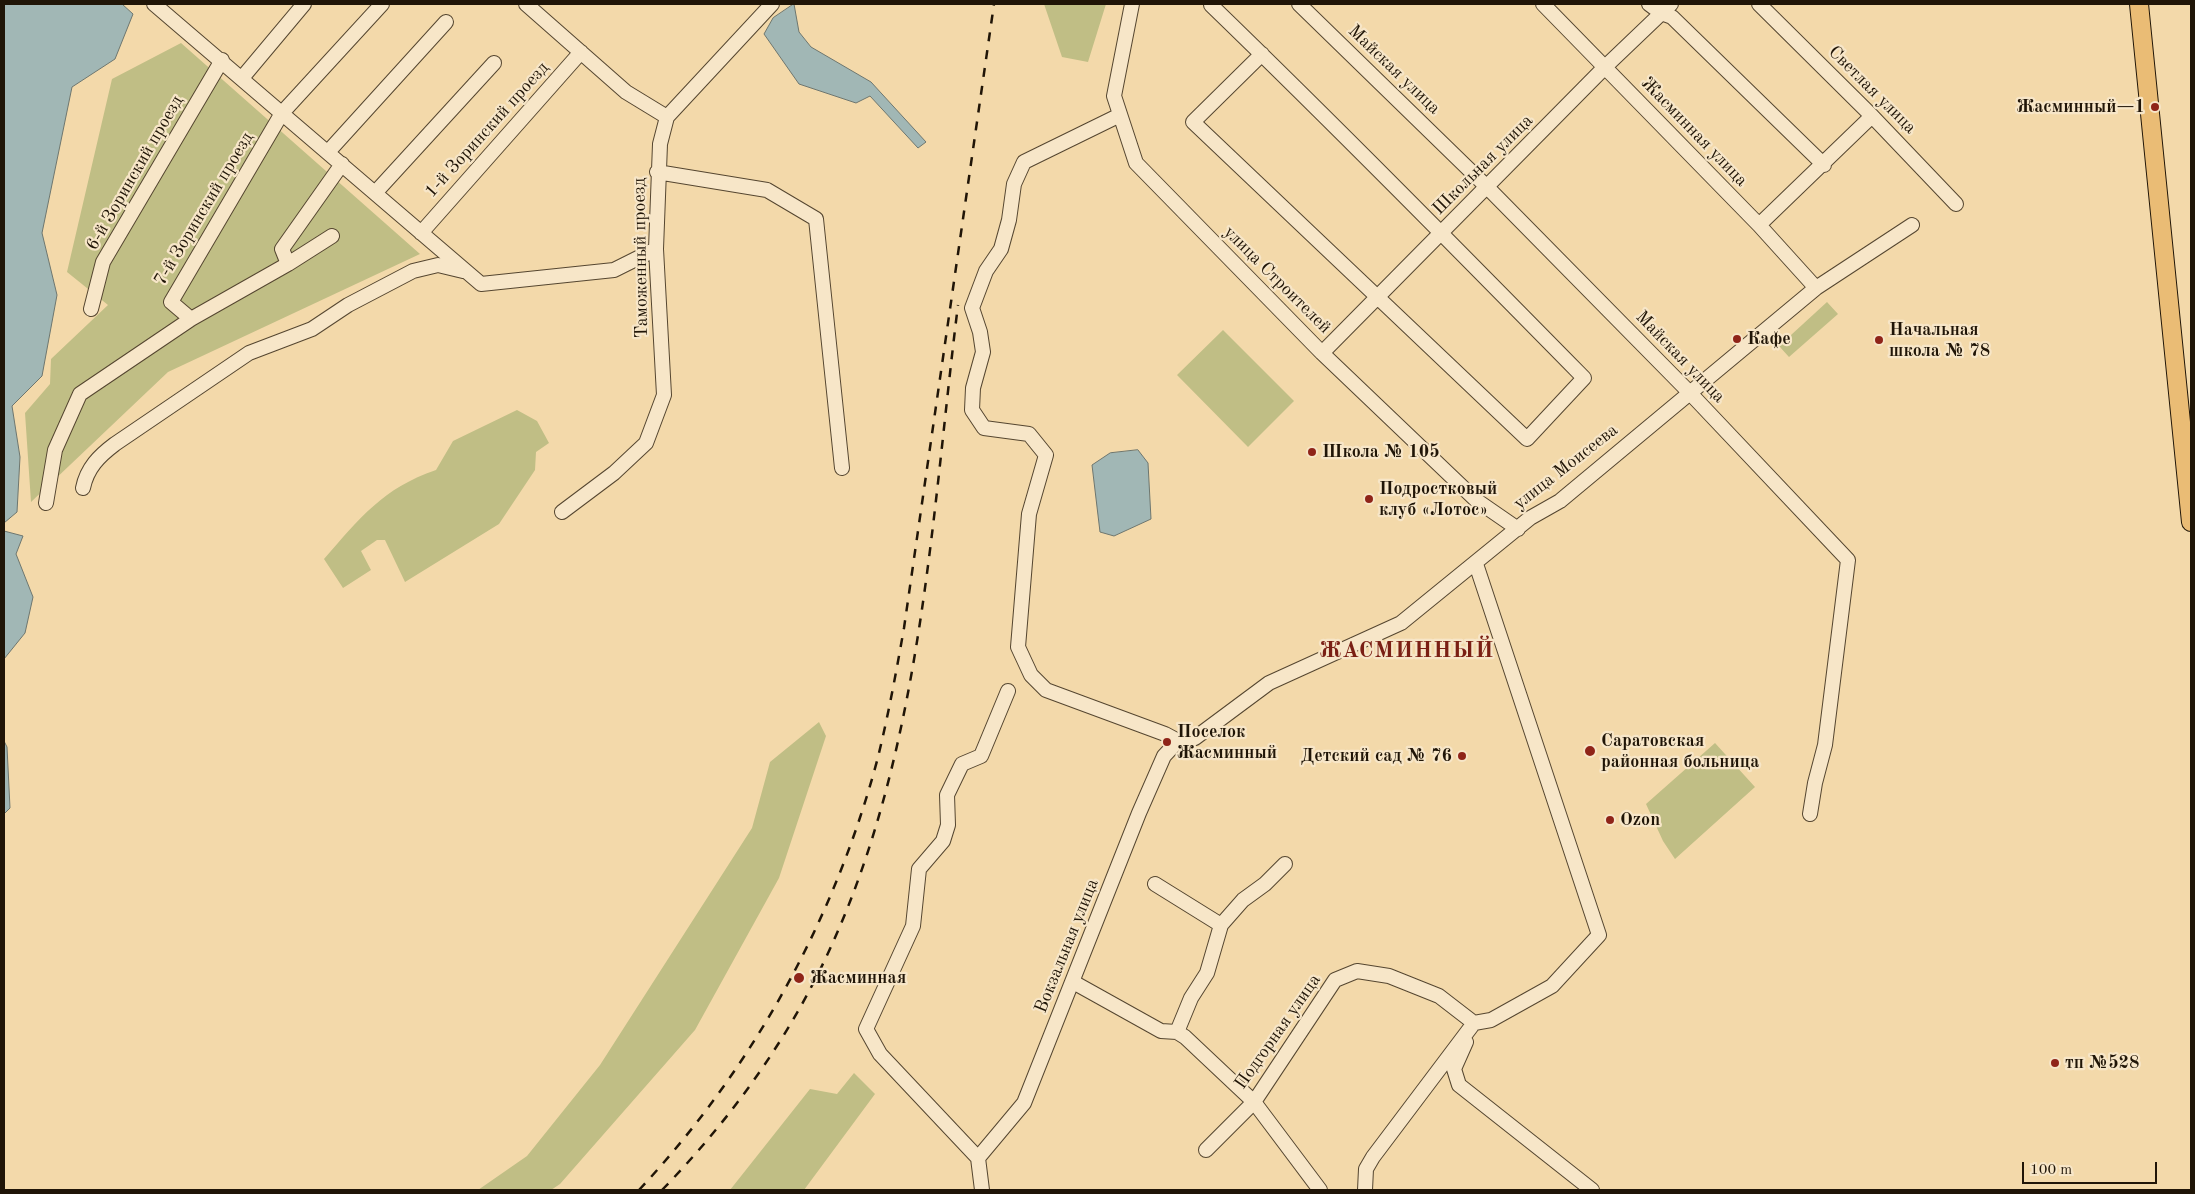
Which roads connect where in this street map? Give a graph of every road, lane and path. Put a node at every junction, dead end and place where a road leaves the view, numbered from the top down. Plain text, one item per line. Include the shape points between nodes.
1 (154, 4) edge
2 (304, 4) edge
3 (382, 4) edge
4 (526, 4) edge
5 (772, 4) edge
6 (1132, 4) edge
7 (1299, 4) edge
8 (1543, 4) edge
9 (1649, 4) edge
10 (1759, 4) edge
11 (2139, 4) edge
12 (1211, 5) dead end
13 (1666, 8) edge
14 (446, 22) dead end
15 (581, 52) junction
16 (1262, 54) junction
17 (222, 60) junction
18 (494, 63) dead end
19 (1605, 67) junction
20 (242, 78) junction
21 (282, 113) junction
22 (1120, 115) junction
23 (1872, 116) junction
24 (667, 117) junction
25 (328, 152) junction
26 (342, 164) junction
27 (1824, 165) junction
28 (657, 172) junction
29 (1487, 187) junction
30 (375, 193) junction
31 (1956, 204) dead end
32 (1759, 225) junction
33 (1912, 225) dead end
34 (421, 233) junction
35 (1441, 233) junction
36 (332, 236) dead end
37 (656, 248) junction
38 (288, 264) junction
39 (467, 272) junction
40 (1816, 288) junction
41 (1377, 298) junction
42 (92, 309) dead end
43 (191, 319) junction
44 (1322, 353) junction
45 (1689, 392) junction
46 (842, 468) dead end
47 (83, 488) dead end
48 (46, 503) dead end
49 (562, 512) dead end
50 (2191, 522) edge
51 (1518, 529) junction
52 (1476, 564) junction
53 (1008, 691) dead end
54 (1178, 741) junction
55 (1810, 814) dead end
56 (1285, 864) dead end
57 (1155, 884) dead end
58 (1221, 925) junction
59 (1073, 982) junction
60 (1474, 1023) junction
61 (1177, 1032) junction
62 (1254, 1102) junction
63 (1206, 1150) dead end
64 (978, 1158) junction
65 (980, 1189) edge
66 (1320, 1190) edge
67 (1365, 1190) edge
68 (1592, 1190) edge

1 - 17 street
2 - 20 street
3 - 21 street
4 - 15 street
5 - 24 street, Таможенный проезд
6 - 22 street, улица Строителей via 1114,96
7 - 29 street, Майская улица
8 - 19 street, Жасминная улица
9 - 13 street
10 - 23 street, Светлая улица
11 - 50 main road
12 - 16 street
13 - 19 street, Школьная улица
13 - 27 street
14 - 25 street
15 - 24 street via 626,92
15 - 34 street, 1-й Зоринский проезд
16 - 35 street
16 - 41 street via 1193,122
17 - 20 street
17 - 42 street, 6-й Зоринский проезд via 104,262
18 - 30 street
19 - 29 street, Школьная улица
19 - 32 street, Жасминная улица
20 - 21 street
21 - 25 street
21 - 43 street, 7-й Зоринский проезд via 171,302
22 - 44 street, улица Строителей via 1136,163
22 - 54 street via 1024,162 1014,184 1001,249 986,271 972,308 983,352 973,388 972,410 984,428 1029,434 1046,455 1029,514 1018,647 1031,675 1046,690
23 - 27 street
23 - 31 street, Светлая улица
24 - 28 street, Таможенный проезд
25 - 26 street
26 - 30 street
26 - 38 street via 282,249
27 - 32 street
28 - 37 street, Таможенный проезд
28 - 46 street via 767,190 816,219
29 - 35 street, Школьная улица
29 - 45 street, Майская улица
30 - 34 street
32 - 40 street, Жасминная улица
33 - 40 street, улица Моисеева
34 - 39 street
35 - 41 street, Школьная улица
35 - 41 street via 1584,378 1527,439
36 - 38 street
37 - 39 street via 614,270 481,284
37 - 49 street, Таможенный проезд via 664,395 646,443 614,473
38 - 43 street
39 - 47 street via 438,265 413,270 348,305 312,329 248,353 114,444 96,460
40 - 45 street, улица Моисеева
41 - 44 street, Школьная улица
43 - 48 street via 80,394 55,450
44 - 51 street, улица Строителей via 1476,500
45 - 51 street, улица Моисеева via 1560,501
45 - 55 street, Майская улица via 1848,560 1825,745 1814,783
51 - 52 street, улица Моисеева
52 - 54 street, улица Моисеева via 1401,623 1270,682 1195,738
52 - 60 street via 1599,934 1552,986 1491,1020
53 - 64 street via 982,756 962,764 947,795 948,825 943,841 919,869 913,926 866,1029 880,1054
54 - 59 street, Вокзальная улица via 1164,756 1139,813
56 - 58 street via 1243,900
57 - 58 street
58 - 61 street via 1207,973 1191,998
59 - 61 street via 1161,1031
59 - 64 street, Вокзальная улица via 1024,1102
60 - 62 street, Подгорная улица via 1439,996 1389,976 1357,971 1335,980
60 - 67 street via 1373,1157 1366,1169
60 - 68 street via 1454,1069 1460,1085
61 - 62 street
62 - 63 street, Подгорная улица
62 - 66 street
64 - 65 street

